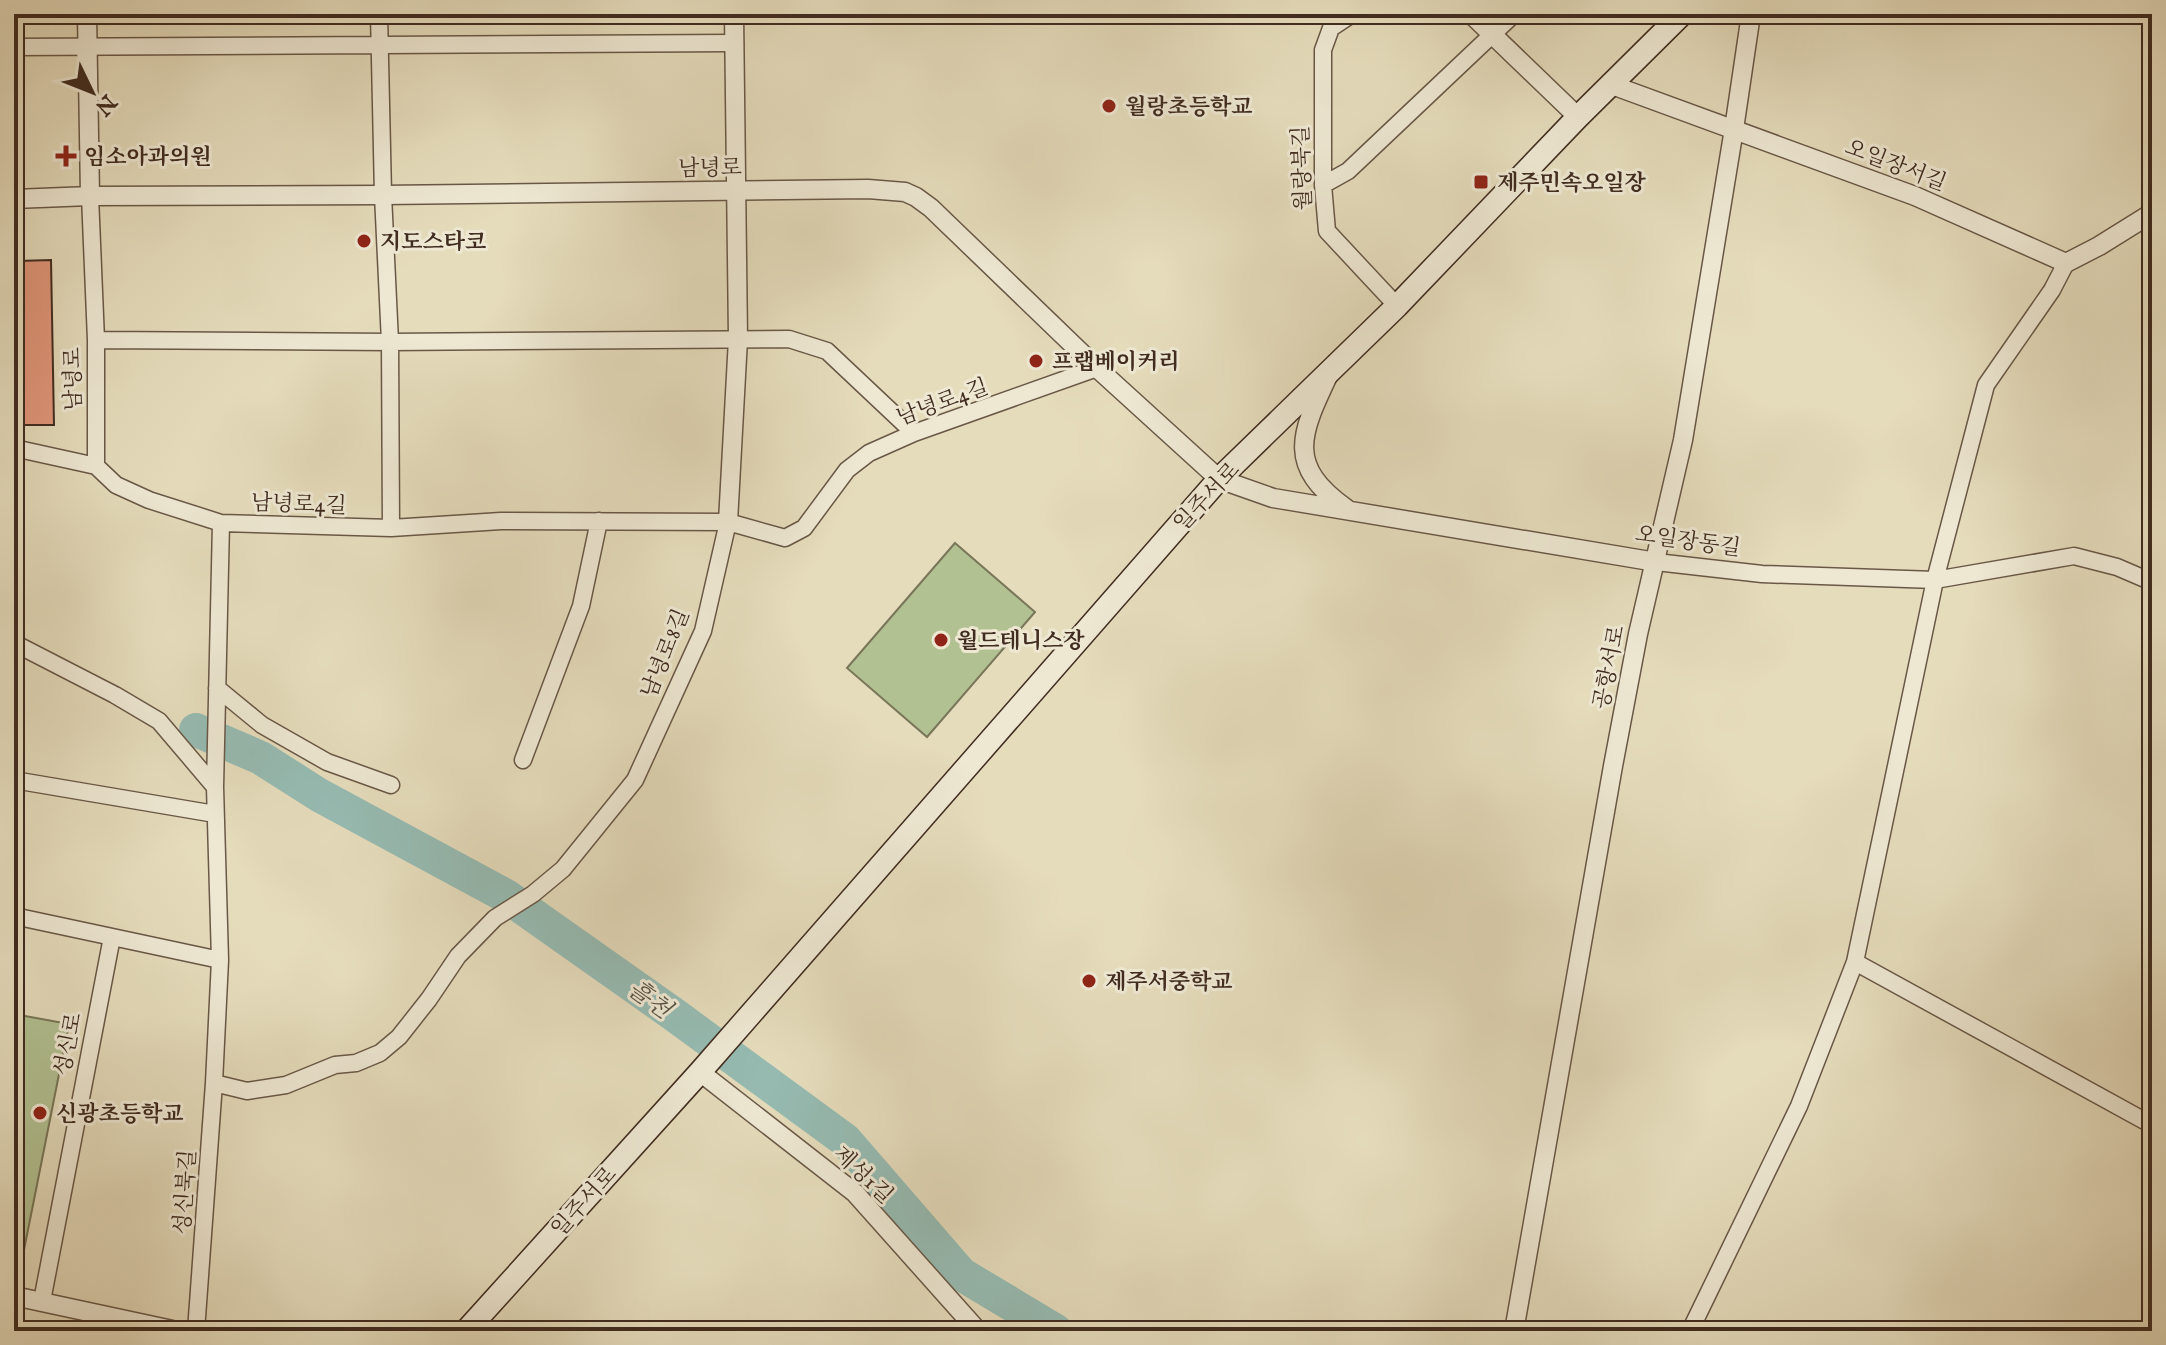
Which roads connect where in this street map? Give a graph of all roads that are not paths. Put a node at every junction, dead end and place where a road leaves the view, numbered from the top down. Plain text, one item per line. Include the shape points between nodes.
1 (87, 14) edge
2 (379, 14) edge
3 (734, 14) edge
4 (1352, 14) edge
5 (1471, 14) edge
6 (1514, 14) edge
7 (1682, 14) edge
8 (1751, 14) edge
9 (1494, 35) junction
10 (735, 43) junction
11 (380, 45) junction
12 (88, 46) junction
13 (14, 47) edge
14 (1612, 85) junction
15 (1578, 117) junction
16 (1734, 129) junction
17 (1323, 185) junction
18 (737, 190) junction
19 (383, 195) junction
20 (90, 196) junction
21 (14, 199) edge
22 (2152, 213) edge
23 (2066, 263) junction
24 (1397, 306) junction
25 (738, 339) junction
26 (96, 340) junction
27 (390, 342) junction
28 (1097, 368) junction
29 (1332, 368) junction
30 (914, 433) junction
31 (14, 448) edge
32 (96, 466) junction
33 (1219, 479) junction
34 (1349, 510) junction
35 (599, 521) junction
36 (728, 522) junction
37 (221, 523) junction
38 (391, 528) junction
39 (1656, 562) junction
40 (1935, 580) junction
41 (2152, 582) edge
42 (14, 643) edge
43 (217, 688) junction
44 (523, 760) dead end
45 (14, 780) edge
46 (391, 785) dead end
47 (215, 787) junction
48 (215, 814) junction
49 (14, 916) edge
50 (112, 937) junction
51 (220, 960) junction
52 (1855, 962) junction
53 (700, 1072) junction
54 (214, 1083) junction
55 (2152, 1125) edge
56 (14, 1296) edge
57 (42, 1301) junction
58 (177, 1331) edge
59 (196, 1331) edge
60 (466, 1331) edge
61 (978, 1331) edge
62 (1514, 1331) edge
63 (1690, 1331) edge

1 - 12 street
2 - 11 street
3 - 10 street, 남녕로8길
4 - 17 street, 월랑북길 via 1331,28 1323,50
5 - 9 street
6 - 9 street
7 - 14 main road, 일주서로
8 - 16 street, 공항서로
9 - 15 street
9 - 17 street via 1348,171
10 - 11 street
10 - 18 street, 남녕로8길
11 - 12 street
11 - 19 street
12 - 13 street
12 - 20 street
14 - 15 main road, 일주서로
14 - 16 street, 오일장서길
15 - 24 main road, 일주서로
16 - 23 street, 오일장서길 via 1915,196
16 - 39 street, 공항서로 via 1683,440
17 - 24 street, 월랑북길 via 1327,231
18 - 19 street, 남녕로
18 - 25 street, 남녕로8길
18 - 28 street, 남녕로 via 888,190 916,197
19 - 20 street, 남녕로
19 - 27 street
20 - 21 street, 남녕로
20 - 26 street, 남녕로
22 - 23 street
23 - 40 street via 1986,385
24 - 29 main road, 일주서로
25 - 27 street
25 - 30 street via 789,339 827,351
25 - 36 street, 남녕로8길
26 - 27 street
26 - 32 street, 남녕로
27 - 38 street
28 - 30 street, 남녕로4길
28 - 33 street, 남녕로
29 - 33 main road, 일주서로
29 - 34 street via 1310,420 1303,453 1322,489
30 - 36 street, 남녕로4길 via 869,453 847,470 804,528 785,538
31 - 32 street, 남녕로4길
32 - 37 street, 남녕로4길 via 116,485
33 - 34 street, 오일장동길 via 1273,498
33 - 53 main road, 일주서로
34 - 39 street, 오일장동길
35 - 36 street, 남녕로4길
35 - 38 street, 남녕로4길
35 - 44 street via 581,606
36 - 54 street, 남녕로8길 via 703,631 635,780 563,869 495,918 458,956 399,1037 380,1053 286,1085 247,1091
37 - 38 street, 남녕로4길
37 - 43 street, 성신북길
39 - 40 street, 오일장동길 via 1762,574
39 - 62 street, 공항서로 via 1613,766
40 - 41 street, 오일장동길 via 2074,556
40 - 52 street
42 - 47 street via 159,721
43 - 46 street via 262,725 327,762
43 - 47 street, 성신북길
45 - 48 street
47 - 48 street, 성신북길
48 - 51 street, 성신북길
49 - 50 street
50 - 51 street
50 - 57 street, 성신로
51 - 54 street, 성신북길
52 - 55 street
52 - 63 street via 1799,1106
53 - 60 main road, 일주서로
53 - 61 street, 제성1길 via 855,1193
54 - 59 street, 성신북길
56 - 57 street
57 - 58 street

